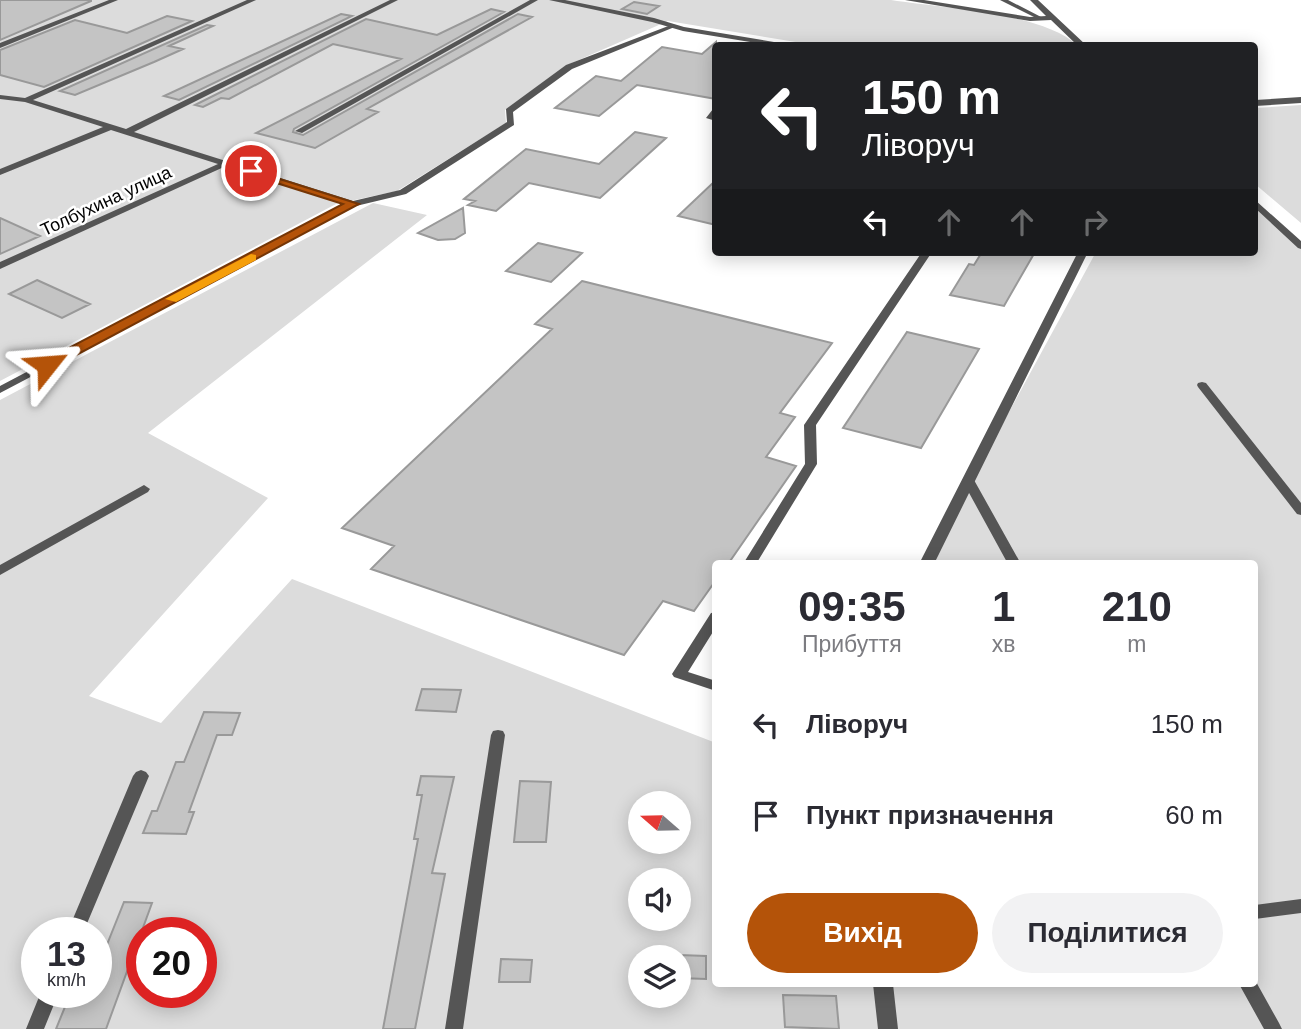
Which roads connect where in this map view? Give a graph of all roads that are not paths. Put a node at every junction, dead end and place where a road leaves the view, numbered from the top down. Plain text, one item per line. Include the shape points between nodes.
1 (115, 0) edge
2 (253, 0) edge
3 (395, 0) edge
4 (535, 0) edge
5 (553, 0) edge
6 (909, 0) edge
7 (1003, 0) edge
8 (1034, 0) edge
9 (1054, 18) junction
10 (1040, 19) junction
11 (673, 26) junction
12 (770, 42) edge
13 (1079, 42) edge
14 (0, 46) edge
15 (0, 97) edge
16 (26, 100) junction
17 (1301, 100) edge
18 (1258, 103) edge
19 (111, 127) junction
20 (299, 131) dead end
21 (127, 132) junction
22 (226, 163) junction
23 (0, 172) edge
24 (353, 204) junction
25 (1258, 206) edge
26 (1301, 246) edge
27 (923, 256) edge
28 (1081, 256) edge
29 (0, 267) edge
30 (1202, 384) dead end
31 (0, 390) edge
32 (968, 480) junction
33 (144, 489) dead end
34 (1301, 511) edge
35 (751, 560) edge
36 (928, 560) edge
37 (1013, 560) edge
38 (0, 571) edge
39 (712, 622) edge
40 (712, 685) edge
41 (498, 736) dead end
42 (141, 776) dead end
43 (1301, 906) edge
44 (1258, 912) edge
45 (82, 917) edge
46 (883, 987) edge
47 (1250, 987) edge
48 (44, 1008) edge
49 (35, 1029) edge
50 (454, 1029) edge
51 (888, 1029) edge
52 (1273, 1029) edge

1 - 14 lane
2 - 16 lane
3 - 21 lane
4 - 20 lane
5 - 11 street
6 - 10 street
7 - 10 lane
8 - 9 street
9 - 10 street
9 - 13 street
11 - 12 street
11 - 24 lane via 569,67 509,111 510,123 403,192
15 - 16 lane
16 - 19 lane
17 - 18 street
19 - 21 lane
19 - 23 lane
21 - 22 lane
22 - 24 lane
22 - 29 lane, Толбухина улица
24 - 31 lane
25 - 26 lane
27 - 35 lane via 810,425 811,464
28 - 32 street
30 - 34 lane
32 - 36 street
32 - 37 lane
33 - 38 lane
39 - 40 lane via 679,674
41 - 50 lane
42 - 45 lane
43 - 44 lane
46 - 51 street
47 - 52 lane
48 - 49 lane

